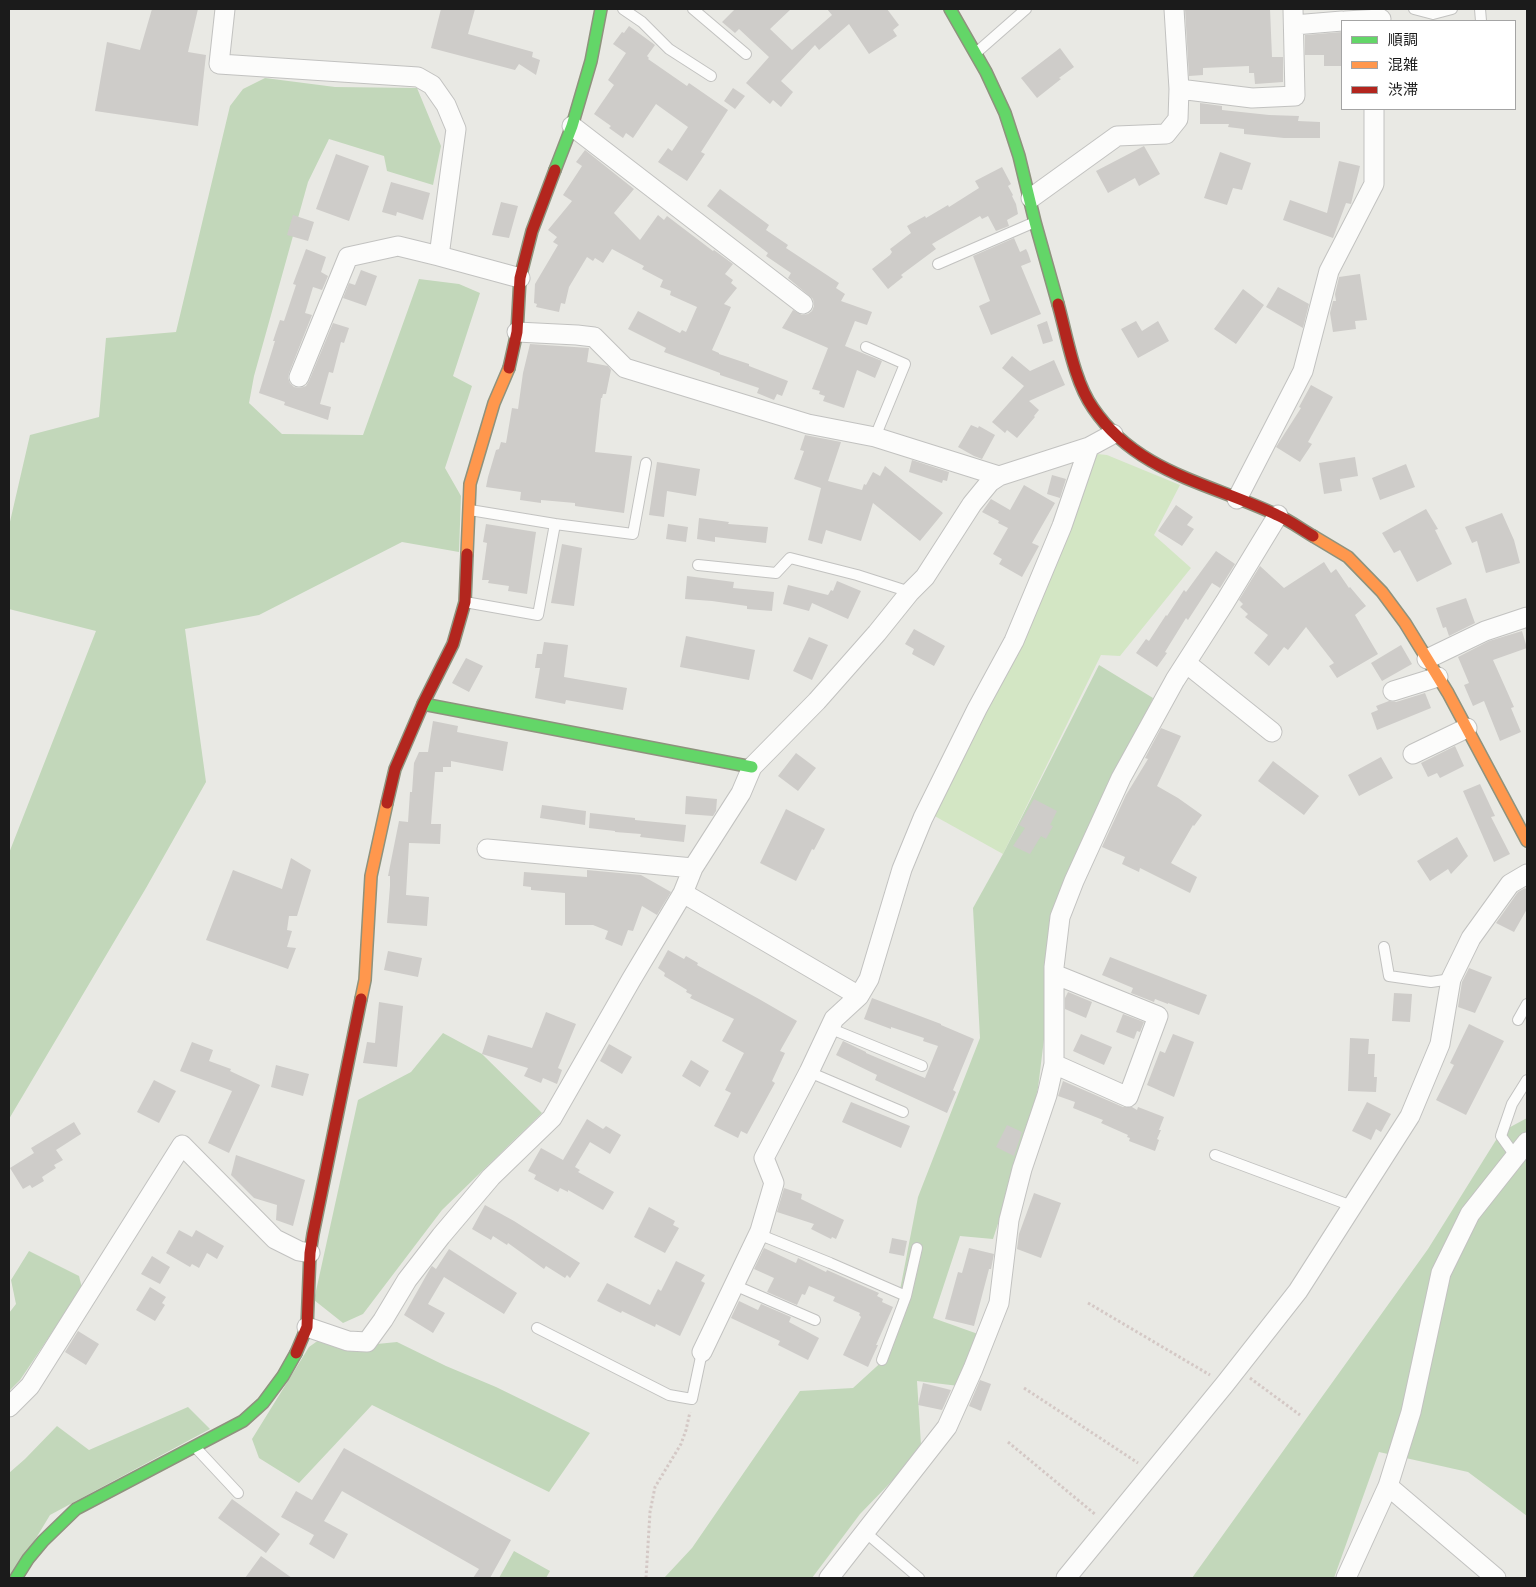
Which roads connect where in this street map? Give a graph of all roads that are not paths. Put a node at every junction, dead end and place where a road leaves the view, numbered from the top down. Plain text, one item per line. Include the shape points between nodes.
1 (225, 9) edge
2 (601, 9) edge
3 (623, 9) edge
4 (693, 9) edge
5 (950, 9) edge
6 (1026, 9) edge
7 (1174, 9) edge
8 (1414, 9) edge
9 (1452, 9) edge
10 (1381, 16) edge
11 (1293, 17) edge
12 (1351, 20) edge
13 (1341, 21) edge
14 (976, 52) junction
15 (746, 54) dead end
16 (711, 76) dead end
17 (1179, 89) junction
18 (1374, 110) edge
19 (572, 126) junction
20 (1031, 198) junction
21 (1035, 222) junction
22 (439, 256) junction
23 (938, 264) dead end
24 (520, 278) junction
25 (803, 304) dead end
26 (517, 332) junction
27 (866, 347) dead end
28 (299, 377) dead end
29 (1113, 434) junction
30 (876, 437) junction
31 (1089, 446) junction
32 (646, 464) dead end
33 (999, 476) junction
34 (1237, 499) junction
35 (469, 510) junction
36 (1278, 515) junction
37 (555, 524) junction
38 (698, 565) dead end
39 (910, 592) junction
40 (465, 602) junction
41 (1527, 617) edge
42 (1427, 659) junction
43 (1186, 664) junction
44 (1438, 677) junction
45 (1393, 691) dead end
46 (423, 704) junction
47 (1467, 728) junction
48 (1272, 732) dead end
49 (1412, 754) dead end
50 (752, 767) junction
51 (1527, 841) edge
52 (487, 849) dead end
53 (693, 868) junction
54 (1527, 874) edge
55 (683, 893) junction
56 (1384, 947) dead end
57 (1054, 974) junction
58 (1451, 979) junction
59 (859, 996) junction
60 (1527, 1004) edge
61 (1518, 1020) dead end
62 (829, 1028) junction
63 (1054, 1064) junction
64 (922, 1066) dead end
65 (809, 1072) junction
66 (1527, 1080) edge
67 (903, 1112) dead end
68 (1527, 1142) edge
69 (1215, 1155) dead end
70 (1516, 1157) junction
71 (1352, 1206) junction
72 (758, 1234) junction
73 (917, 1248) dead end
74 (310, 1254) junction
75 (734, 1285) junction
76 (906, 1296) junction
77 (814, 1320) dead end
78 (307, 1327) junction
79 (537, 1328) dead end
80 (702, 1352) joint
81 (882, 1360) dead end
82 (9, 1407) edge
83 (195, 1448) junction
84 (1388, 1486) junction
85 (238, 1493) dead end
86 (865, 1532) junction
87 (16, 1578) edge
88 (829, 1578) edge
89 (919, 1578) edge
90 (1066, 1578) edge
91 (1346, 1578) edge
92 (1496, 1578) edge

1 - 22 street via 219,64 418,77 432,85 446,105 456,129
2 - 19 street via 591,61
3 - 16 lane via 642,22 669,49
4 - 15 lane
5 - 14 street
6 - 14 lane
7 - 17 street
8 - 9 lane via 1433,14
10 - 12 street
11 - 13 street
11 - 17 street via 1295,96 1252,98
14 - 20 street via 1017,147
17 - 20 street via 1178,119 1166,134 1117,136
18 - 34 street via 1374,184 1328,271 1303,371
19 - 24 street via 532,231
19 - 25 street
20 - 21 street
21 - 23 lane
21 - 29 street via 1079,380 1092,407
22 - 24 street
22 - 28 street via 398,246 348,257
24 - 26 street
26 - 30 street via 594,337 625,368 808,424
26 - 35 street via 508,371 491,413 470,484
27 - 30 lane via 905,364
29 - 31 street
29 - 34 street via 1160,467
30 - 33 street
31 - 33 street
31 - 59 street via 1062,526 1014,641 977,709 902,869 869,979
32 - 37 lane via 633,534
33 - 39 street via 972,504 925,577
34 - 36 street
35 - 37 lane
35 - 40 street
36 - 42 street via 1348,557 1382,592
36 - 43 street
37 - 40 lane via 538,615
38 - 39 lane via 776,573 790,558
39 - 50 street via 817,701
40 - 46 street via 453,644
41 - 42 street via 1485,631
42 - 44 street
43 - 48 street
43 - 57 street via 1121,778 1074,881 1060,917
44 - 45 street
44 - 47 street
46 - 50 street
46 - 74 street via 395,769 371,876 365,980
47 - 49 street
47 - 51 street
50 - 53 street via 741,793
52 - 53 street
53 - 55 street
54 - 58 street via 1510,884 1471,938
55 - 59 street
55 - 78 street via 552,1118 491,1178 441,1236 407,1280 367,1342 348,1341
56 - 58 lane via 1389,976 1431,982
57 - 63 street
57 - 63 street via 1158,1016 1128,1097
58 - 71 street via 1440,1044 1410,1116
59 - 62 street via 834,1019
60 - 61 lane
62 - 64 lane
62 - 65 street
63 - 86 street via 1009,1220 999,1303 980,1352 947,1427
65 - 67 lane
65 - 72 street via 764,1158 774,1183
66 - 70 lane via 1512,1104 1501,1136
68 - 70 street
69 - 71 lane
70 - 84 street via 1470,1214 1441,1273 1411,1412
71 - 90 street via 1298,1291
72 - 75 street
72 - 76 lane
73 - 76 lane
74 - 78 street
74 - 82 street via 274,1240 182,1145 30,1386
75 - 77 lane
75 - 80 street
76 - 81 lane
78 - 83 street via 283,1376 263,1403 243,1421
79 - 80 lane via 669,1395 692,1400
83 - 85 lane
83 - 87 street via 76,1509 53,1528
84 - 91 street
84 - 92 street
86 - 88 street
86 - 89 lane

